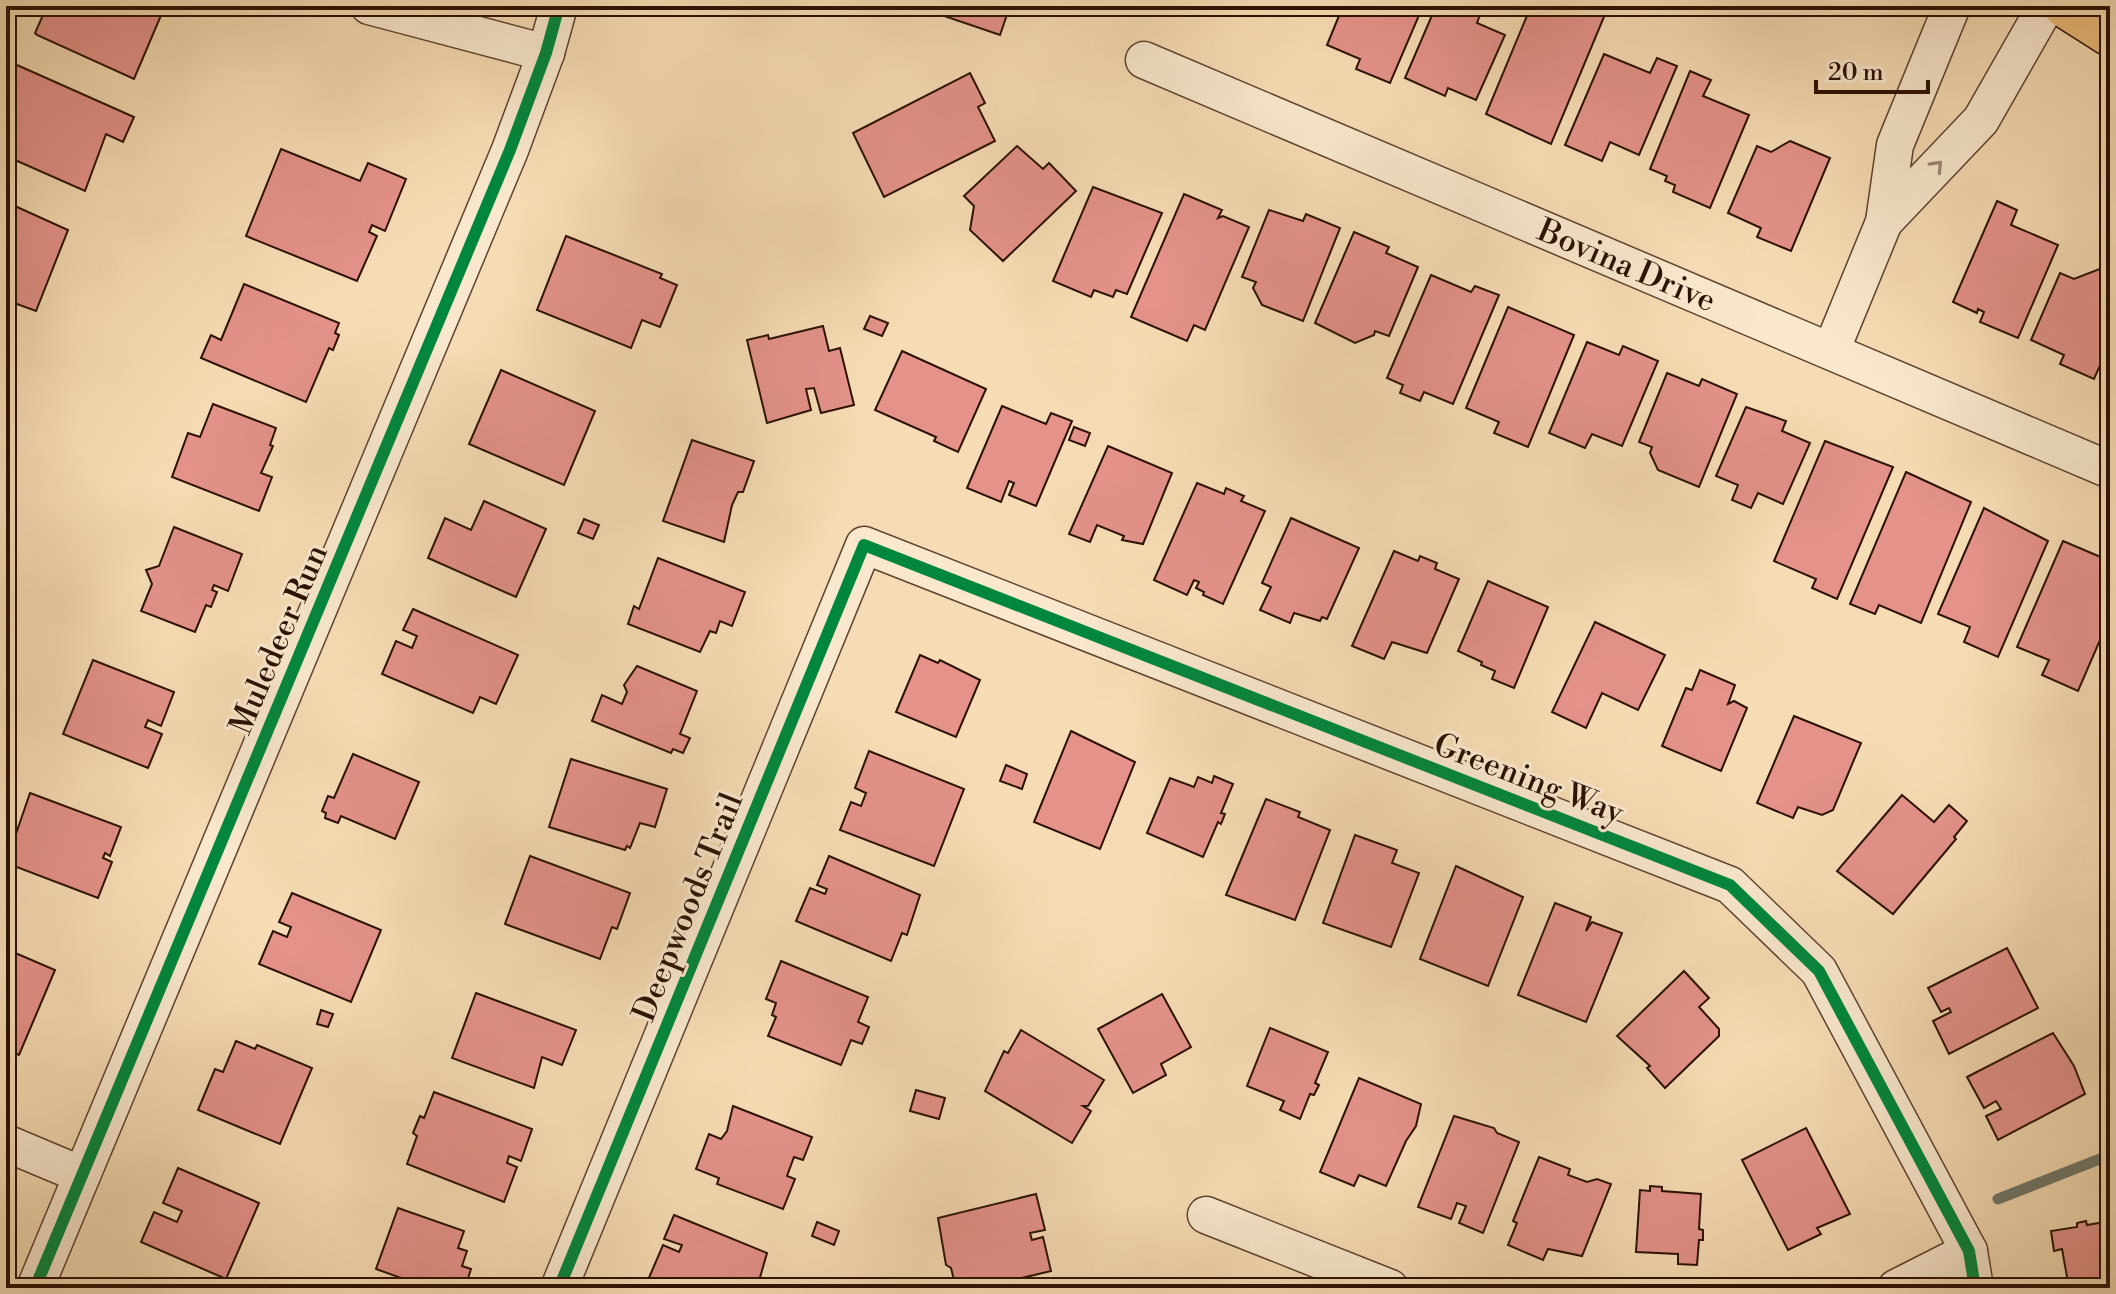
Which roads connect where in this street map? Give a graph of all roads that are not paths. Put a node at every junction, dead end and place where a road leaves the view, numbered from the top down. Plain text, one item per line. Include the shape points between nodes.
1 (369, 6) edge
2 (559, 6) edge
3 (1952, 6) edge
4 (2046, 6) edge
5 (2066, 6) edge
6 (2110, 34) edge
7 (546, 53) junction
8 (1144, 60) dead end
9 (1884, 222) junction
10 (1831, 351) junction
11 (2110, 470) edge
12 (864, 545) joint
13 (6, 1143) edge
14 (82, 1175) junction
15 (1206, 1215) dead end
16 (1969, 1251) junction
17 (35, 1288) edge
18 (559, 1288) edge
19 (1390, 1288) edge
20 (1896, 1288) edge
21 (1975, 1288) edge

1 - 7 street
2 - 7 street, Muledeer Run
3 - 9 street via 1895,145
9 -> 4 street via 1981,120
5 - 6 main road
7 - 14 street, Muledeer Run
8 - 10 street, Bovina Drive
9 - 10 street
10 - 11 street, Bovina Drive
12 - 16 street, Greening Way via 1730,885 1819,971
12 - 18 street, Deepwoods Trail
13 - 14 street
14 - 17 street, Muledeer Run
15 - 19 street
16 - 20 street
16 - 21 street, Greening Way

